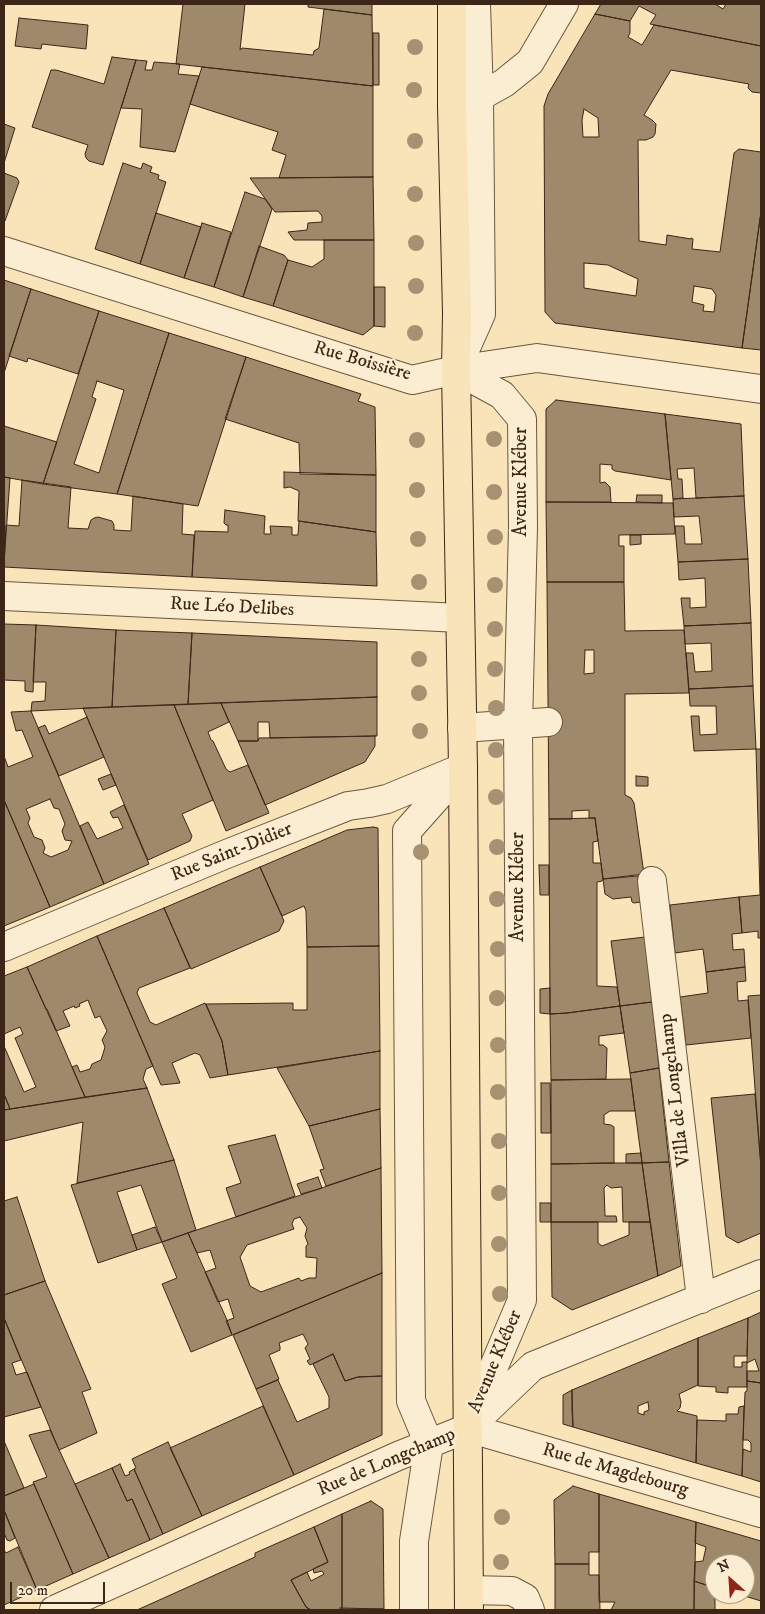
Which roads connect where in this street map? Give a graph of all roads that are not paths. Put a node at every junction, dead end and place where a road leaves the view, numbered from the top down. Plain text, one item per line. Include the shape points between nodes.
1 (564, 4) edge
2 (470, 11) edge
3 (479, 96) junction
4 (452, 106) junction
5 (4, 251) edge
6 (456, 370) junction
7 (761, 388) edge
8 (4, 596) edge
9 (460, 618) junction
10 (548, 722) dead end
11 (518, 725) junction
12 (462, 728) junction
13 (463, 768) junction
14 (652, 880) dead end
15 (4, 947) edge
16 (761, 1274) edge
17 (701, 1299) junction
18 (468, 1428) junction
19 (429, 1444) junction
20 (761, 1513) edge
21 (469, 1600) edge
22 (54, 1610) edge
23 (414, 1610) edge
24 (530, 1610) edge

1 - 3 street via 530,62 504,83
2 - 3 street, Avenue Kléber
2 - 4 main road, Avenue Kléber
3 - 4 street
3 - 6 street, Avenue Kléber via 481,314
4 - 6 main road, Avenue Kléber
5 - 6 street, Rue Boissière via 412,380
6 - 7 street, Rue Boissière via 537,358
6 - 9 main road, Avenue Kléber
6 - 11 street, Avenue Kléber via 502,395 522,418 534,530
8 - 9 street, Rue Léo Delibes
9 - 12 main road, Avenue Kléber
10 - 11 street
11 - 12 street
11 - 18 street, Avenue Kléber via 522,1300
12 - 13 main road, Avenue Kléber
13 - 15 street, Rue Saint-Didier via 388,799 348,806
13 - 18 main road, Avenue Kléber
13 - 19 street via 407,831 411,1401
14 - 17 street, Villa de Longchamp
16 - 17 street, Rue de Longchamp
17 - 18 street, Rue de Longchamp via 533,1366
18 - 19 street, Rue de Longchamp
18 - 20 street, Rue de Magdebourg
18 - 21 main road, Avenue Kléber
19 - 22 street, Rue de Longchamp
19 - 23 street via 414,1541
21 - 24 street, Avenue Kléber via 512,1591 525,1598

